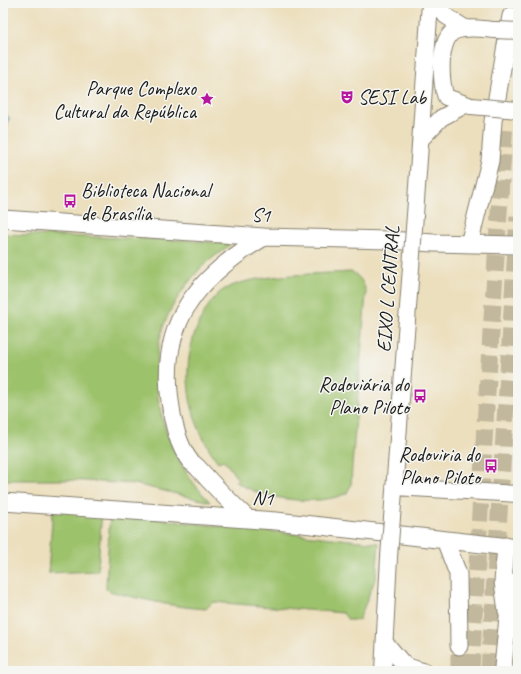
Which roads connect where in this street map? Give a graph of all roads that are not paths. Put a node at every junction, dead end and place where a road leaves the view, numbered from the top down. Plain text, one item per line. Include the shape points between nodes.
1 (430, 3) edge
2 (436, 3) edge
3 (514, 16) edge
4 (465, 28) junction
5 (468, 106) junction
6 (518, 110) edge
7 (505, 122) tunnel mouth
8 (421, 139) junction
9 (3, 219) edge
10 (264, 237) junction
11 (469, 244) junction
12 (518, 245) edge
13 (394, 487) junction
14 (518, 494) edge
15 (3, 502) edge
16 (248, 519) junction
17 (445, 540) junction
18 (512, 547) edge
19 (518, 580) edge
20 (508, 617) junction
21 (385, 642) junction
22 (459, 646) tunnel mouth
23 (503, 667) dead end
24 (383, 671) edge
25 (423, 671) edge

1 - 8 main road, EIXO L CENTRAL
2 - 4 main road via 446,16
3 - 4 main road, bridge via 496,30
3 - 7 highway
3 - 11 highway via 493,121 490,161
4 - 5 main road via 454,31 447,39 444,46 442,80 446,97
5 - 6 main road, bridge
5 - 8 main road via 441,118
8 - 13 main road, EIXO L CENTRAL, bridge
9 - 10 highway, S1
10 - 11 highway, S1
10 - 16 highway via 245,248 212,275 187,305 171,342 168,360 167,384 172,416 190,461
11 - 12 highway, S1
13 - 14 main road, bridge
13 - 21 main road, EIXO L CENTRAL, bridge
15 - 16 highway, N1
16 - 17 highway, N1
17 - 18 highway, N1
17 - 22 highway via 458,574
18 - 20 highway via 503,582
19 - 20 highway
20 - 23 highway
21 - 24 main road, EIXO L CENTRAL
21 - 25 main road via 402,664

